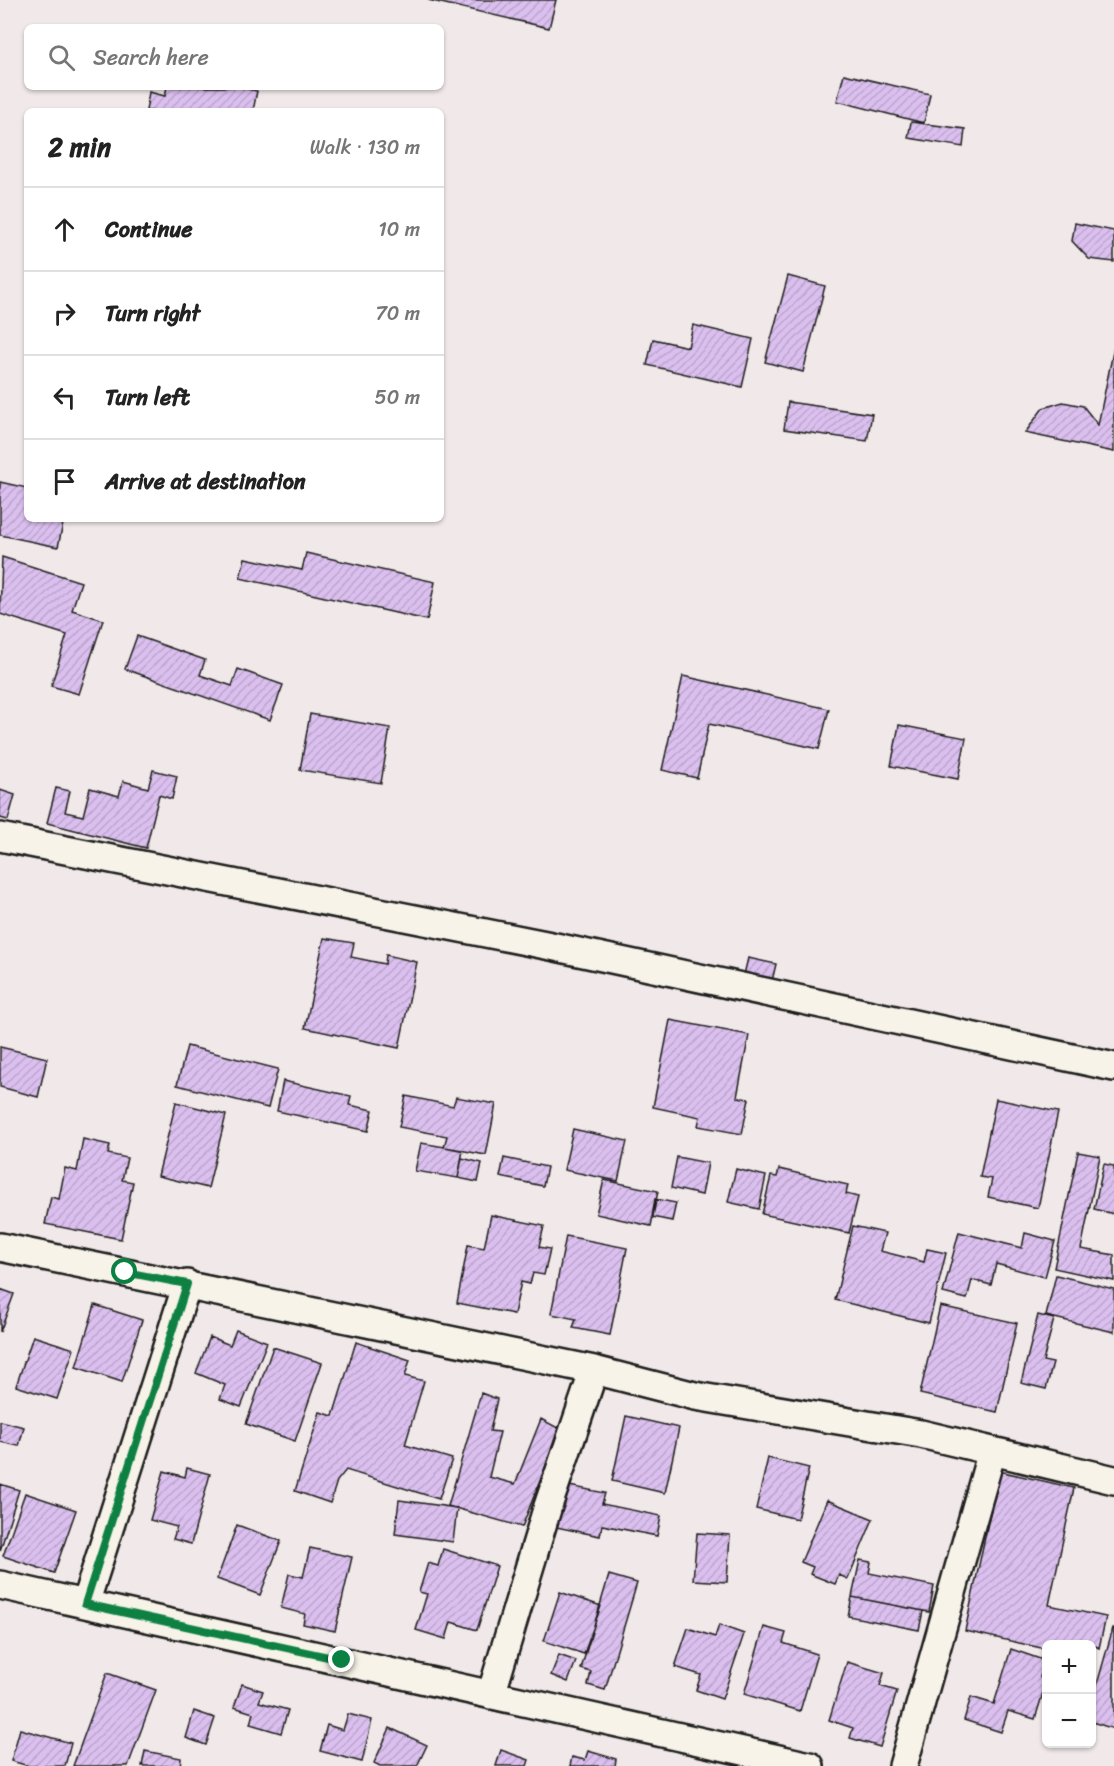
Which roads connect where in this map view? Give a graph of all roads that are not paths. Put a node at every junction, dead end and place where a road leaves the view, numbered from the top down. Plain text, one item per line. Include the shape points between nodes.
1 (0, 837) edge
2 (1114, 1067) edge
3 (0, 1247) edge
4 (187, 1284) junction
5 (594, 1370) junction
6 (992, 1451) junction
7 (1114, 1480) edge
8 (0, 1585) edge
9 (85, 1604) junction
10 (491, 1695) junction
11 (810, 1766) edge
12 (903, 1766) edge

1 - 2 street via 551,946
3 - 4 street
4 - 5 street
4 - 9 street
5 - 6 street via 695,1396 921,1434
5 - 10 street
6 - 7 street
6 - 12 street
8 - 9 street
9 - 10 street
10 - 11 street

